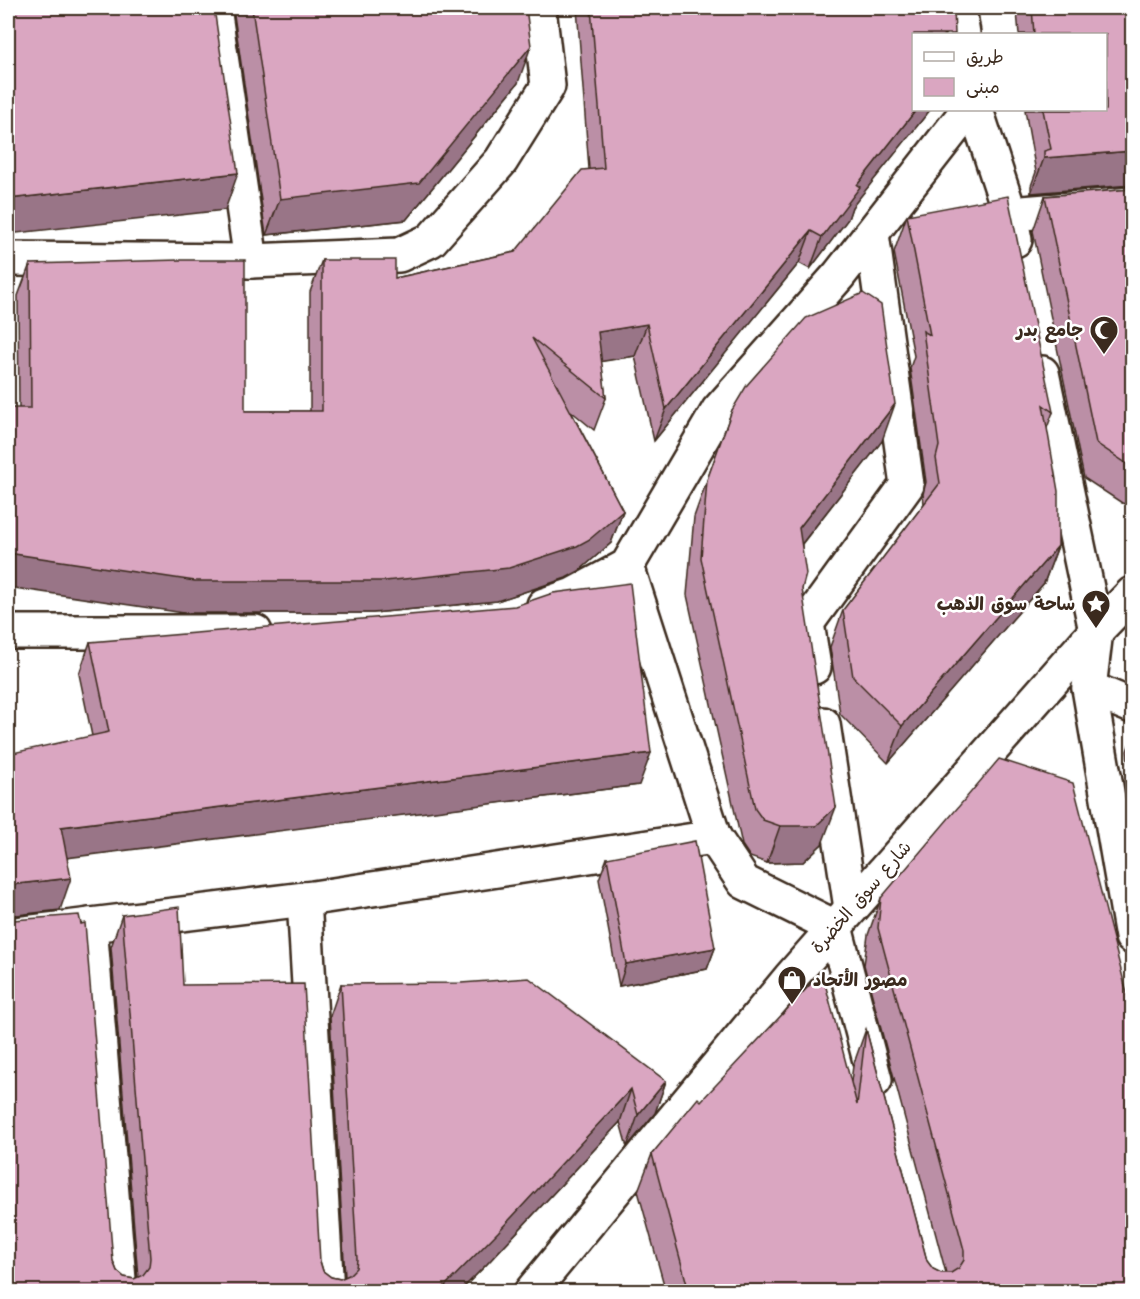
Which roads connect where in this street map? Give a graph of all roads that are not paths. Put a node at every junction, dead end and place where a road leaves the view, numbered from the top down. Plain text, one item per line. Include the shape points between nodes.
1 (214, 8) edge
2 (539, 8) edge
3 (959, 8) edge
4 (963, 33) edge
5 (967, 111) edge
6 (976, 111) edge
7 (1132, 204) edge
8 (1010, 214) junction
9 (872, 234) junction
10 (8, 259) edge
11 (251, 261) junction
12 (1022, 272) edge
13 (1036, 341) edge
14 (627, 566) junction
15 (1132, 594) edge
16 (512, 615) edge
17 (1096, 631) junction
18 (8, 632) edge
19 (279, 632) edge
20 (1089, 688) junction
21 (1132, 706) edge
22 (714, 837) junction
23 (304, 898) junction
24 (843, 918) junction
25 (90, 925) junction
26 (8, 935) edge
27 (1132, 937) edge
28 (883, 1109) edge
29 (120, 1292) edge
30 (327, 1292) edge
31 (531, 1292) edge

1 - 11 street
2 - 11 street via 548,86 501,161 431,240 399,255
3 - 4 street
5 - 9 street
6 - 8 street
7 - 8 street
8 - 12 street
9 - 14 street via 718,411
9 - 24 street via 907,485 807,623
10 - 11 street
13 - 17 street
14 - 16 street via 573,595
14 - 22 street
15 - 17 street, شارع سوق الخضرة
17 - 20 street
17 - 24 street, شارع سوق الخضرة
18 - 19 street
20 - 21 street
20 - 27 street
22 - 23 street
22 - 24 street via 744,882
23 - 25 street
23 - 30 street
24 - 28 street
24 - 31 street, شارع سوق الخضرة
25 - 26 street
25 - 29 street

